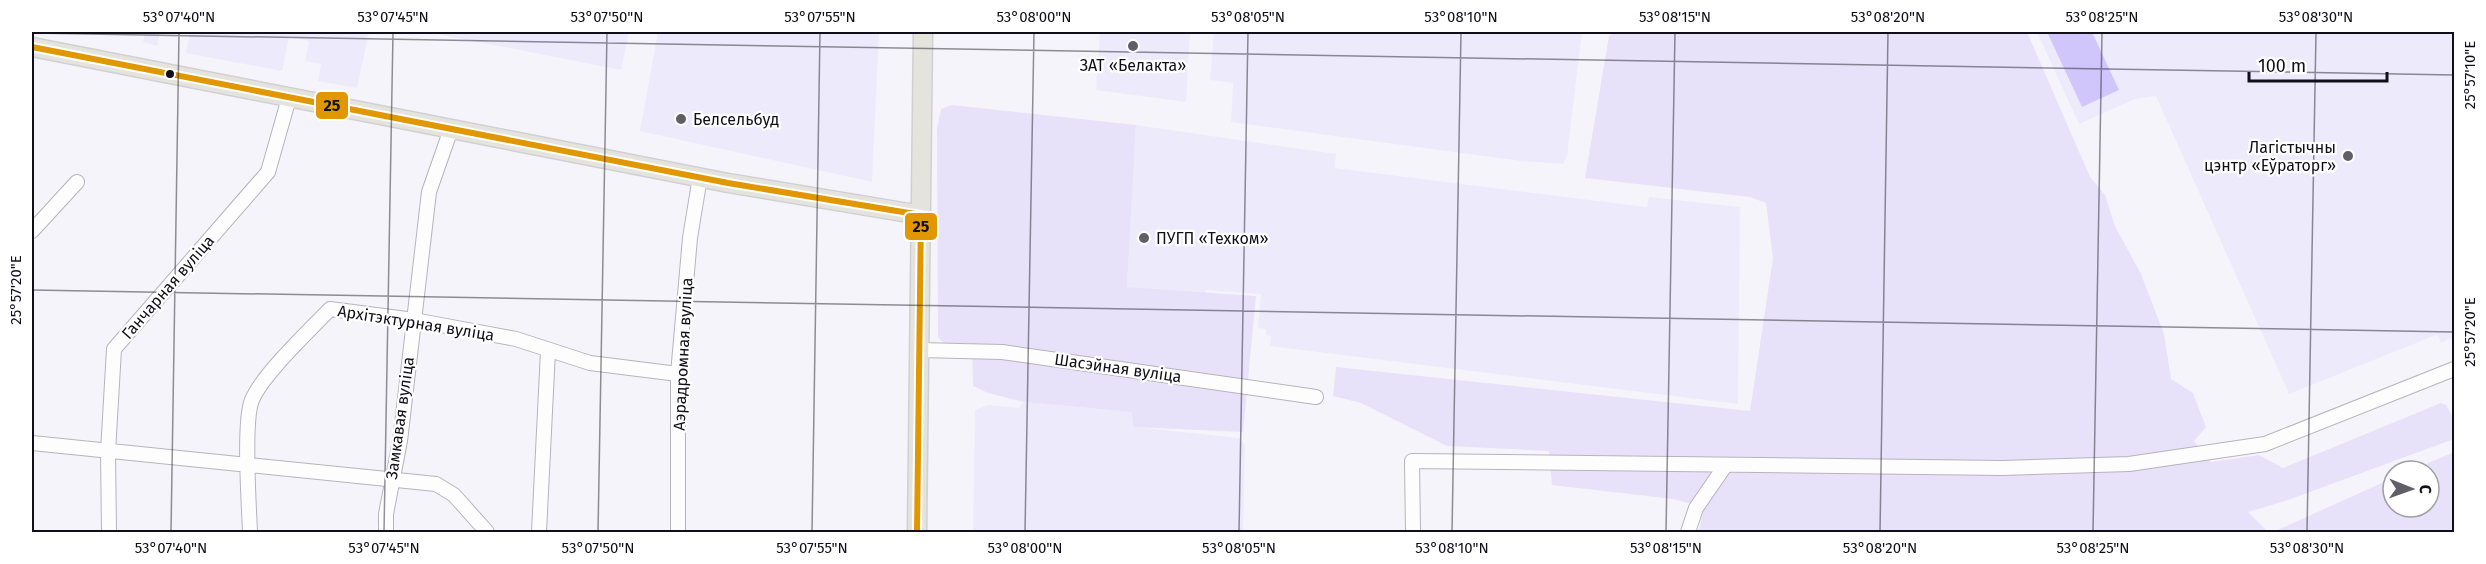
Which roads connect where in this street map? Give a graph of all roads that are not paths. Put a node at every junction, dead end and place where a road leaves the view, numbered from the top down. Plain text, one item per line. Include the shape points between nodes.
1 (924, 32) edge
2 (32, 48) edge
3 (289, 98) junction
4 (451, 129) junction
5 (700, 177) junction
6 (77, 182) dead end
7 (921, 215) junction
8 (32, 231) edge
9 (414, 320) junction
10 (920, 350) junction
11 (548, 351) junction
12 (2454, 369) edge
13 (678, 374) junction
14 (1316, 397) dead end
15 (32, 443) edge
16 (108, 452) junction
17 (249, 465) junction
18 (1725, 466) junction
19 (392, 479) junction
20 (109, 532) edge
21 (250, 532) edge
22 (386, 532) edge
23 (487, 532) edge
24 (539, 532) edge
25 (678, 532) edge
26 (917, 532) edge
27 (1413, 532) edge
28 (1688, 532) edge

1 - 7 main road
2 - 3 main road
3 - 4 main road
3 - 16 street, Ганчарная вуліца via 268,172 114,348
4 - 5 main road
4 - 9 street, Замкавая вуліца via 429,192
5 - 7 main road
5 - 13 street, Аэрадромная вуліца via 690,238
6 - 8 street
7 - 10 main road
9 - 11 street, Архітэктурная вуліца via 516,339
9 - 17 street, Архітэктурная вуліца via 330,309 251,401
9 - 19 street, Замкавая вуліца
10 - 14 street, Шасэйная вуліца via 1002,352
10 - 26 main road
11 - 13 street, Архітэктурная вуліца via 590,363
11 - 24 street
12 - 18 street via 2265,444 2129,464 2003,468
13 - 25 street, Аэрадромная вуліца
15 - 16 street
16 - 17 street
16 - 20 street, Ганчарная вуліца
17 - 19 street
17 - 21 street, Архітэктурная вуліца
18 - 27 street via 1412,460
18 - 28 street via 1696,508
19 - 22 street, Замкавая вуліца
19 - 23 street via 436,484 453,495

